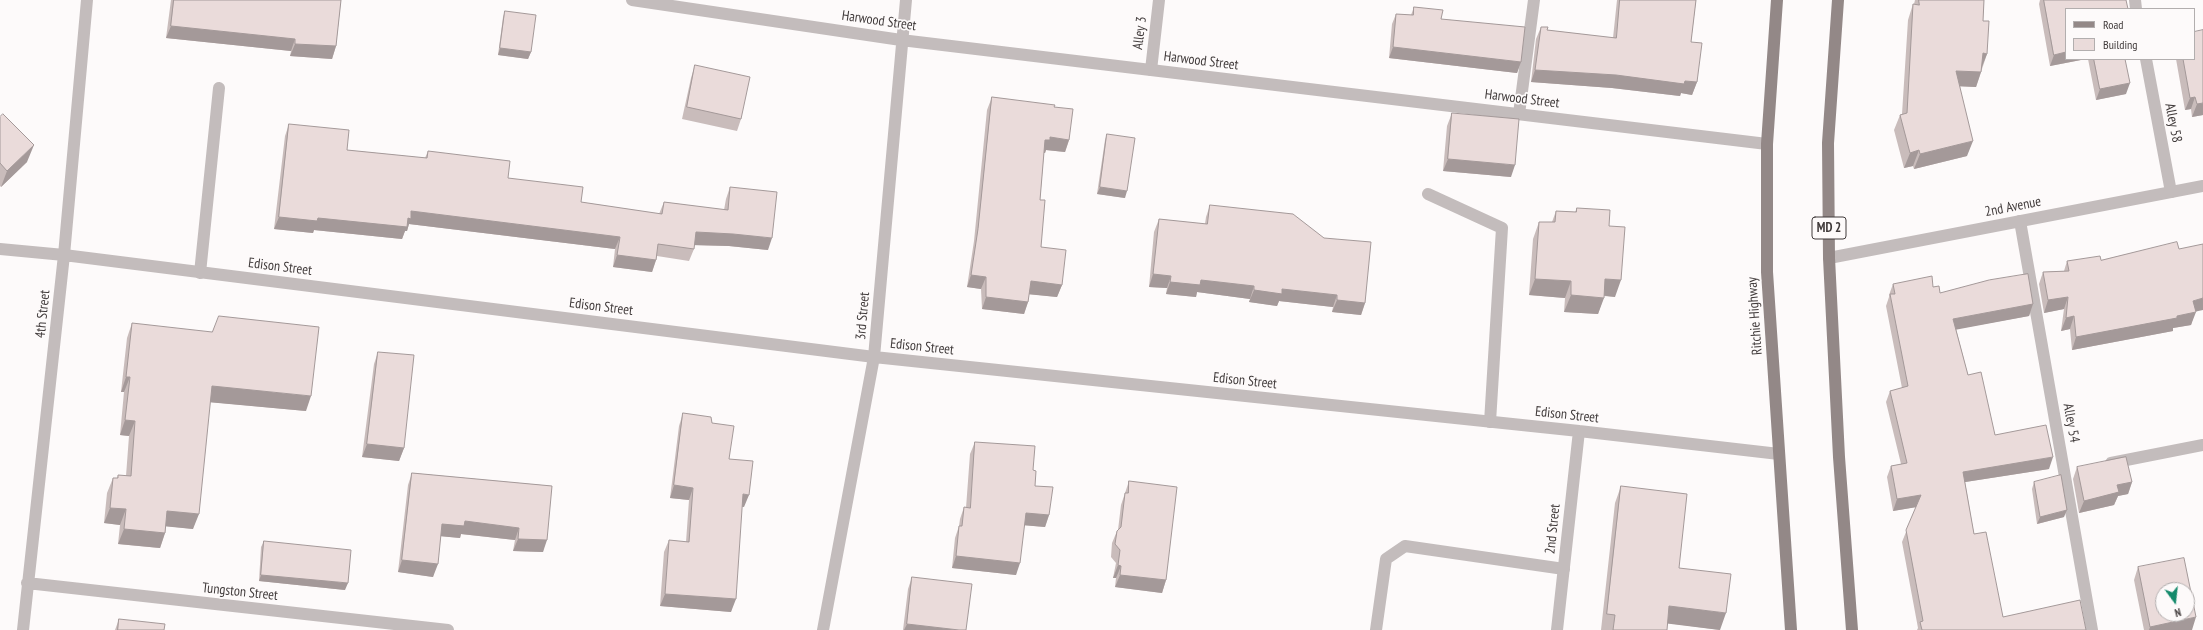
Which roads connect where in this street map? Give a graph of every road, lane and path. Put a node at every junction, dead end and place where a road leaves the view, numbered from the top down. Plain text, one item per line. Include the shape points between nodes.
1 (87, 0) edge
2 (632, 0) edge
3 (906, 0) edge
4 (1159, 0) edge
5 (1534, 0) edge
6 (1777, 0) edge
7 (1838, 0) edge
8 (901, 40) junction
9 (2146, 60) edge
10 (1151, 70) junction
11 (219, 88) dead end
12 (1519, 114) junction
13 (1767, 144) junction
14 (2203, 186) edge
15 (2172, 192) junction
16 (1428, 194) dead end
17 (2020, 221) junction
18 (0, 249) edge
19 (64, 255) junction
20 (1829, 258) junction
21 (200, 273) junction
22 (874, 356) junction
23 (1490, 422) junction
24 (1579, 431) junction
25 (2203, 445) edge
26 (1779, 454) junction
27 (2103, 465) edge
28 (2080, 470) edge
29 (2064, 472) junction
30 (1564, 569) junction
31 (27, 584) junction
32 (23, 630) edge
33 (448, 630) edge
34 (823, 630) edge
35 (1376, 630) edge
36 (1558, 630) edge
37 (1791, 630) edge
38 (1852, 630) edge
39 (2092, 630) edge

1 - 19 street, 4th Street
2 - 8 street, Harwood Street
3 - 8 street, 3rd Street
4 - 10 street, Alley 3
5 - 12 street
6 - 13 main road, Ritchie Highway
7 - 20 main road, MD 2 via 1828,143
8 - 10 street, Harwood Street
8 - 22 street, 3rd Street
9 - 15 street, Alley 58
10 - 12 street, Harwood Street
11 - 21 street
12 - 13 street, Harwood Street
13 - 26 main road, Ritchie Highway via 1767,272
14 - 15 street, 2nd Avenue
15 - 17 street, 2nd Avenue
16 - 23 street via 1502,228
17 - 20 street, 2nd Avenue
17 - 29 street, Alley 54
18 - 19 street, Edison Street
19 - 21 street, Edison Street
19 - 31 street, 4th Street
20 - 38 main road, MD 2 via 1839,457
21 - 22 street, Edison Street
22 - 23 street, Edison Street
22 - 34 street, 3rd Street
23 - 24 street, Edison Street
24 - 26 street, Edison Street
24 - 30 street, 2nd Street
25 - 27 street
26 - 37 main road, Ritchie Highway
28 - 29 street
29 - 39 street, Alley 54
30 - 35 street via 1405,546 1386,559
30 - 36 street, 2nd Street
31 - 32 street, 4th Street
31 - 33 street, Tungston Street

